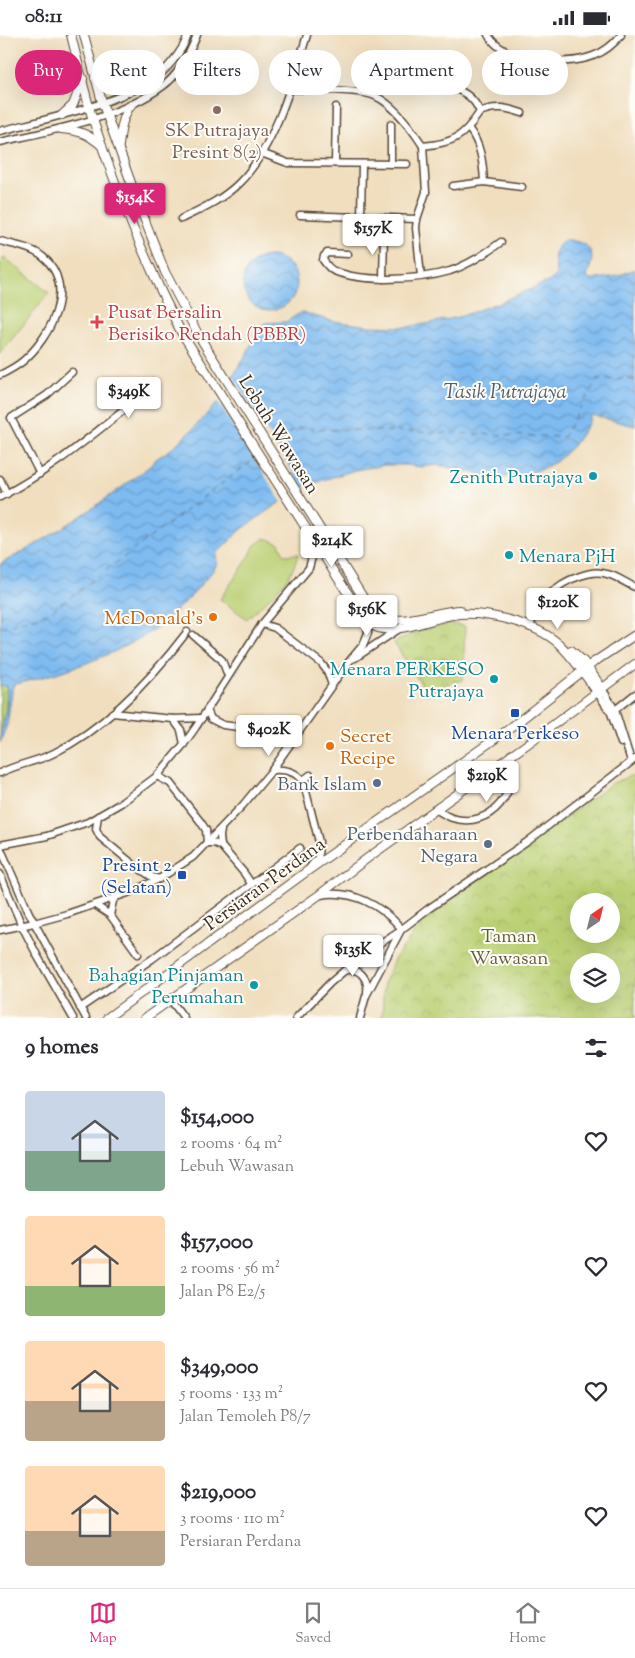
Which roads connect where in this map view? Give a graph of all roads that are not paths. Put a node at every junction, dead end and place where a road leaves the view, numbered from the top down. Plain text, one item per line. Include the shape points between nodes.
1 (71, 35) edge
2 (84, 35) edge
3 (188, 35) edge
4 (197, 35) edge
5 (307, 35) edge
6 (488, 35) edge
7 (621, 35) edge
8 (302, 50) edge
9 (92, 66) edge
10 (165, 69) edge
11 (83, 79) junction
12 (341, 91) edge
13 (100, 95) edge
14 (121, 95) edge
15 (287, 95) edge
16 (468, 95) edge
17 (102, 102) junction
18 (131, 105) junction
19 (89, 107) junction
20 (336, 107) dead end
21 (480, 112) junction
22 (522, 113) dead end
23 (107, 114) junction
24 (62, 115) junction
25 (93, 119) junction
26 (391, 124) dead end
27 (61, 129) junction
28 (469, 129) junction
29 (0, 131) edge
30 (0, 142) edge
31 (423, 146) junction
32 (103, 147) junction
33 (119, 147) junction
34 (261, 153) junction
35 (335, 163) junction
36 (362, 164) junction
37 (391, 164) junction
38 (407, 164) dead end
39 (484, 182) junction
40 (452, 186) dead end
41 (522, 187) dead end
42 (300, 215) dead end
43 (362, 217) junction
44 (181, 219) dead end
45 (417, 219) junction
46 (384, 234) dead end
47 (0, 241) edge
48 (501, 242) dead end
49 (348, 253) dead end
50 (421, 276) junction
51 (383, 279) junction
52 (72, 372) dead end
53 (0, 375) edge
54 (134, 402) dead end
55 (40, 474) junction
56 (0, 479) edge
57 (7, 494) junction
58 (0, 497) edge
59 (309, 534) junction
60 (635, 587) edge
61 (364, 599) junction
62 (478, 612) junction
63 (367, 620) junction
64 (262, 624) junction
65 (530, 625) junction
66 (400, 628) junction
67 (635, 635) edge
68 (571, 656) junction
69 (239, 659) junction
70 (222, 660) junction
71 (347, 664) junction
72 (635, 664) edge
73 (586, 670) junction
74 (228, 676) junction
75 (571, 681) junction
76 (332, 685) junction
77 (599, 690) junction
78 (635, 694) edge
79 (207, 710) junction
80 (615, 710) junction
81 (112, 713) junction
82 (202, 717) junction
83 (174, 719) junction
84 (303, 727) junction
85 (184, 744) junction
86 (512, 754) junction
87 (631, 761) edge
88 (272, 770) junction
89 (0, 773) edge
90 (310, 775) dead end
91 (157, 776) junction
92 (304, 784) junction
93 (435, 809) junction
94 (98, 816) junction
95 (223, 826) junction
96 (208, 843) junction
97 (0, 846) edge
98 (221, 846) junction
99 (300, 848) dead end
100 (306, 872) junction
101 (0, 874) edge
102 (159, 879) junction
103 (252, 885) junction
104 (319, 895) junction
105 (116, 897) junction
106 (95, 905) junction
107 (110, 915) junction
108 (34, 923) junction
109 (22, 926) junction
110 (402, 929) junction
111 (0, 930) edge
112 (138, 954) dead end
113 (343, 972) junction
114 (366, 996) junction
115 (170, 999) junction
116 (80, 1008) junction
117 (73, 1018) edge
118 (86, 1018) edge
119 (107, 1018) edge
120 (145, 1018) edge
121 (184, 1018) edge
122 (296, 1018) edge
123 (360, 1018) edge

1 - 11 main road, Lebuh Wawasan
2 - 9 main road, Lebuh Wawasan
3 - 10 street
4 - 18 street via 192,49 164,85
5 - 8 street
6 - 7 street via 498,47 522,58 570,61 593,56
11 - 19 main road, Lebuh Wawasan
11 - 24 main road via 73,105
12 - 31 street via 374,95 388,104
13 - 17 main road, Lebuh Wawasan
14 - 17 street
15 - 34 street
16 - 21 street
17 - 19 street
17 - 23 main road, Lebuh Wawasan
18 - 23 street
18 - 33 main road via 125,114
19 - 24 street
19 - 25 main road, Lebuh Wawasan
20 - 35 street
21 - 22 street via 502,107
21 - 28 street
23 - 25 street
23 - 33 main road, Lebuh Wawasan
24 - 29 street
25 - 27 street
25 - 32 main road, Lebuh Wawasan
26 - 37 street
27 - 30 street
27 - 32 main road via 91,136
28 - 31 street via 454,140
28 - 39 street via 476,138 484,164
31 - 45 street via 426,193
32 - 59 main road, Lebuh Wawasan via 153,276 180,329
33 - 61 main road, Lebuh Wawasan via 165,273 192,324
34 - 35 street via 288,163
34 - 44 street via 239,183 218,200
35 - 36 street
36 - 37 street
36 - 43 street
37 - 38 street
39 - 40 street
39 - 41 street
42 - 43 street
43 - 45 street
45 - 50 street
46 - 51 street
47 - 53 street via 30,249 45,258 57,279 59,290 55,316 40,342 23,361
48 - 50 street via 451,271
49 - 51 street via 327,253 323,260 333,270
50 - 51 street
52 - 55 street via 47,395 11,418
54 - 55 street
55 - 57 street
56 - 57 street
57 - 58 street
59 - 63 main road, Lebuh Wawasan
59 - 64 street via 312,557 309,568
60 - 65 street via 600,572 578,576 554,589
61 - 62 main road, Lebuh Wawasan via 386,618 401,620 449,610
61 - 63 main road
62 - 65 main road, Lebuh Wawasan via 503,614
62 - 66 main road, Lebuh Wawasan
63 - 66 main road, Lebuh Wawasan via 377,628
63 - 71 street via 367,636
64 - 69 street
64 - 76 street via 275,628 321,663
65 - 68 main road, Lebuh Wawasan via 558,643
65 - 73 main road, Lebuh Wawasan via 558,638
66 - 71 street
67 - 73 main road, Persiaran Perdana
68 - 73 main road, Lebuh Wawasan
68 - 75 main road via 575,671
69 - 70 street
69 - 74 street
70 - 74 street
70 - 81 street via 190,633
71 - 76 street
72 - 77 main road
73 - 75 main road, Persiaran Perdana
73 - 77 main road, Lebuh Wawasan
74 - 79 street
75 - 100 main road, Persiaran Perdana via 509,729
76 - 84 street
77 - 80 street, Lebuh Wawasan
77 - 86 main road
77 - 87 street, Lebuh Wawasan
78 - 80 street
79 - 82 street
79 - 84 street via 211,719 223,725 286,733
80 - 87 street, Lebuh Wawasan
81 - 83 street
81 - 89 street via 71,744 38,761
82 - 83 street
82 - 85 street
83 - 85 street
84 - 88 street
85 - 91 street
86 - 93 main road
86 - 93 street via 511,784 504,800 492,813 483,818 464,820
87 - 110 street via 527,842
88 - 92 street via 296,773
88 - 95 street
90 - 92 street
91 - 94 street
91 - 96 street via 170,783 200,821 206,830
92 - 100 street via 319,849 318,857
93 - 104 main road
94 - 97 street via 47,837
94 - 102 street via 96,829 100,837 134,865
95 - 96 street
95 - 98 street
96 - 98 street
96 - 102 street
97 - 108 street
98 - 103 street
99 - 103 street
100 - 119 main road, Persiaran Perdana
101 - 109 street
102 - 105 street
103 - 116 street
104 - 110 street via 347,894 364,900 392,918
104 - 115 main road
105 - 106 street
105 - 107 street
106 - 107 street
106 - 108 street
107 - 112 street
108 - 109 street
108 - 116 street
109 - 111 street
109 - 117 street
110 - 113 street
110 - 114 street
113 - 114 street via 352,969 361,973 367,981
113 - 122 street
114 - 123 street
115 - 120 main road
115 - 121 street
116 - 118 street

